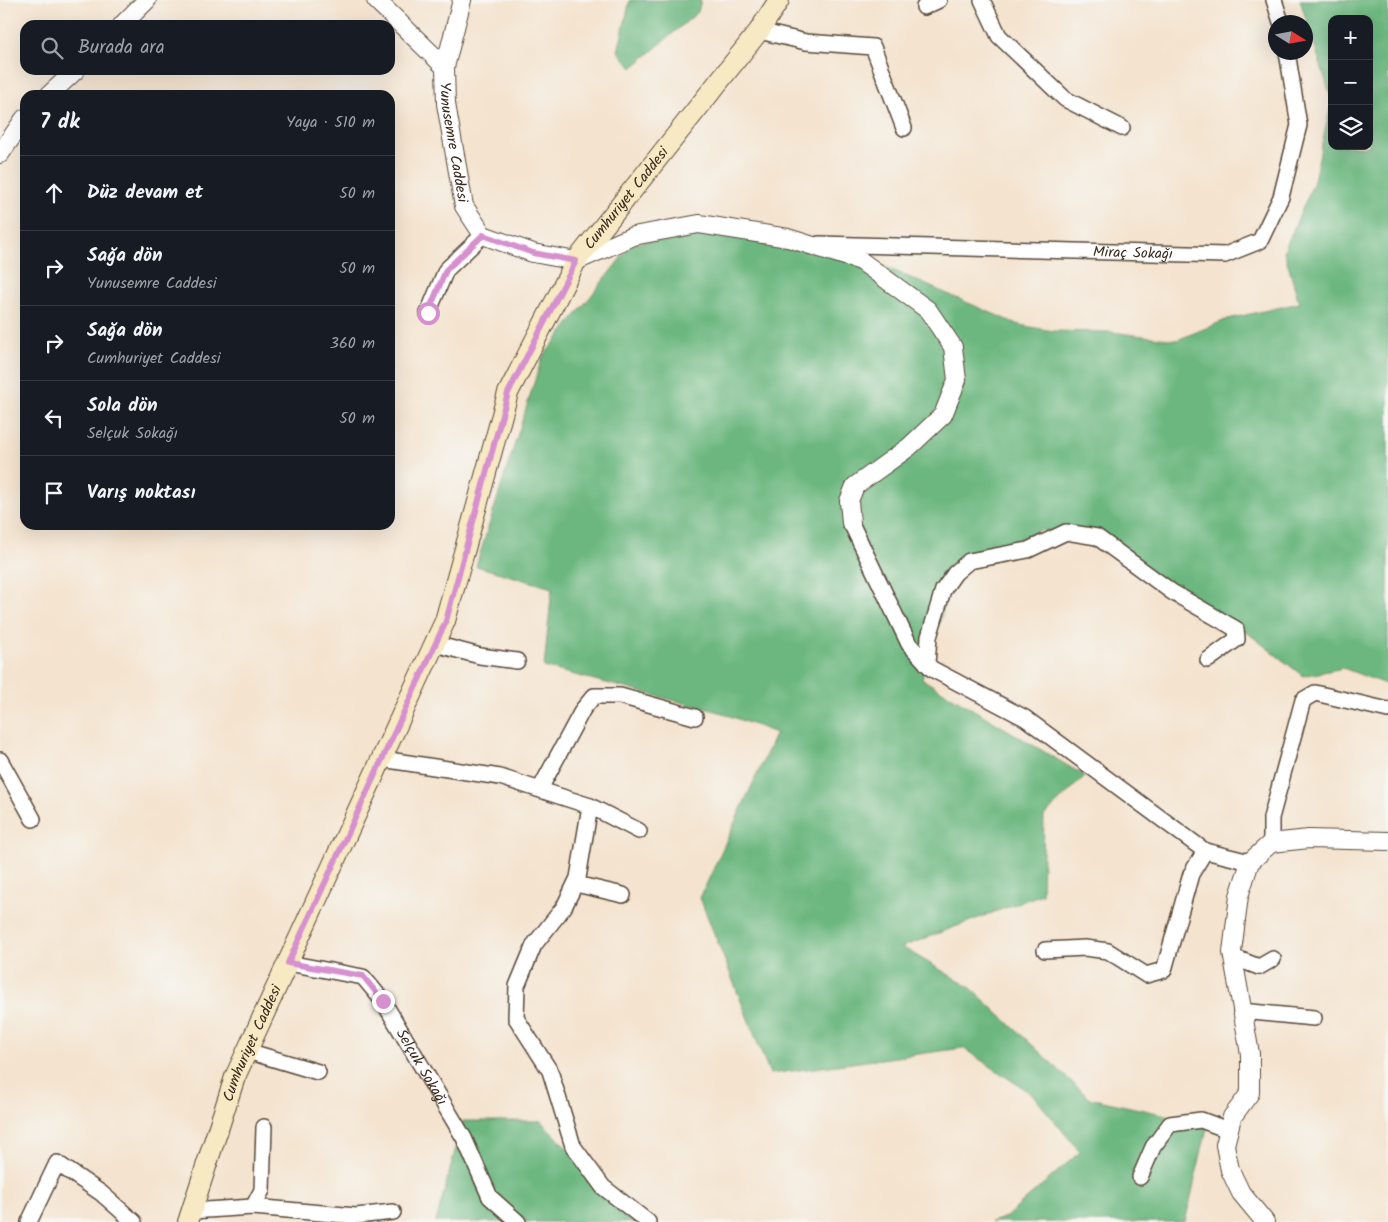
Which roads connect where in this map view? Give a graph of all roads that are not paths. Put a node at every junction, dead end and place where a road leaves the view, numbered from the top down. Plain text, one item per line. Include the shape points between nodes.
1 (147, 0) edge
2 (376, 0) edge
3 (462, 0) edge
4 (778, 0) edge
5 (939, 0) edge
6 (982, 0) edge
7 (1274, 0) edge
8 (924, 7) dead end
9 (1279, 15) edge
10 (127, 20) edge
11 (759, 31) junction
12 (1287, 60) edge
13 (445, 67) junction
14 (71, 75) edge
15 (54, 90) edge
16 (20, 125) edge
17 (904, 128) dead end
18 (1122, 128) dead end
19 (0, 154) edge
20 (483, 235) junction
21 (807, 244) junction
22 (576, 261) junction
23 (428, 313) dead end
24 (851, 523) joint
25 (435, 644) junction
26 (1208, 660) dead end
27 (517, 661) dead end
28 (927, 664) junction
29 (1388, 710) edge
30 (695, 717) dead end
31 (382, 758) junction
32 (0, 760) edge
33 (540, 789) junction
34 (590, 806) junction
35 (33, 819) dead end
36 (639, 831) dead end
37 (1388, 841) edge
38 (1271, 843) junction
39 (1205, 851) junction
40 (1250, 862) junction
41 (576, 884) junction
42 (623, 895) dead end
43 (1045, 950) dead end
44 (1233, 957) junction
45 (1273, 959) dead end
46 (288, 963) junction
47 (1241, 1011) junction
48 (1314, 1018) dead end
49 (247, 1051) junction
50 (318, 1072) dead end
51 (264, 1127) dead end
52 (1228, 1130) junction
53 (1140, 1177) dead end
54 (254, 1207) junction
55 (393, 1212) dead end
56 (190, 1216) edge
57 (29, 1222) edge
58 (134, 1222) edge
59 (518, 1222) edge
60 (648, 1222) edge
61 (1265, 1222) edge

1 - 10 street
2 - 13 street
3 - 13 street, Yunusemre Caddesi
4 - 11 main road, Cumhuriyet Caddesi
5 - 8 street
6 - 18 street via 999,36 1065,99
7 - 9 street
11 - 17 street via 806,42 873,48
11 - 22 main road, Cumhuriyet Caddesi
12 - 21 street, Miraç Sokağı via 1299,125 1281,197 1260,240 1225,255
13 - 20 street, Yunusemre Caddesi via 446,104 464,206
14 - 15 street
16 - 19 street
20 - 22 street via 533,253
20 - 23 street via 446,270
21 - 22 street via 698,224 633,236
21 - 24 street via 861,261 928,310 953,347 957,380 943,415 909,447 855,486 849,501
22 - 25 main road, Cumhuriyet Caddesi via 508,393 446,621
24 - 28 street via 909,644
25 - 27 street via 480,656
25 - 31 main road, Cumhuriyet Caddesi
26 - 28 street via 1237,639 1236,629 1172,592 1097,537 1066,532 1028,550 969,561 955,573 943,590 929,637
28 - 39 street via 1025,718
29 - 38 street via 1315,693 1303,700 1271,818
30 - 33 street via 620,696 594,696 583,709
31 - 33 street via 500,777
31 - 46 main road, Cumhuriyet Caddesi
32 - 35 street
33 - 34 street
34 - 36 street
34 - 41 street
37 - 38 street via 1308,839
38 - 40 street
39 - 40 street
39 - 43 street via 1191,874 1164,970 1146,975 1108,951 1085,948
40 - 44 street via 1239,896
41 - 42 street
41 - 60 street via 564,906 534,945 517,986 516,1018 550,1071 573,1146 603,1187
44 - 45 street via 1259,967
44 - 47 street
46 - 49 main road, Cumhuriyet Caddesi
46 - 59 street, Selçuk Sokağı via 363,976 383,1001 464,1138 490,1197
47 - 48 street
47 - 52 street via 1250,1054 1250,1093 1232,1117
49 - 50 street
49 - 56 main road, Cumhuriyet Caddesi via 235,1077
51 - 54 street via 262,1190
52 - 53 street via 1201,1120 1170,1124 1153,1147
52 - 61 street via 1225,1145 1230,1170 1241,1193
54 - 55 street via 356,1216
54 - 56 street
57 - 58 street via 57,1163 101,1193

